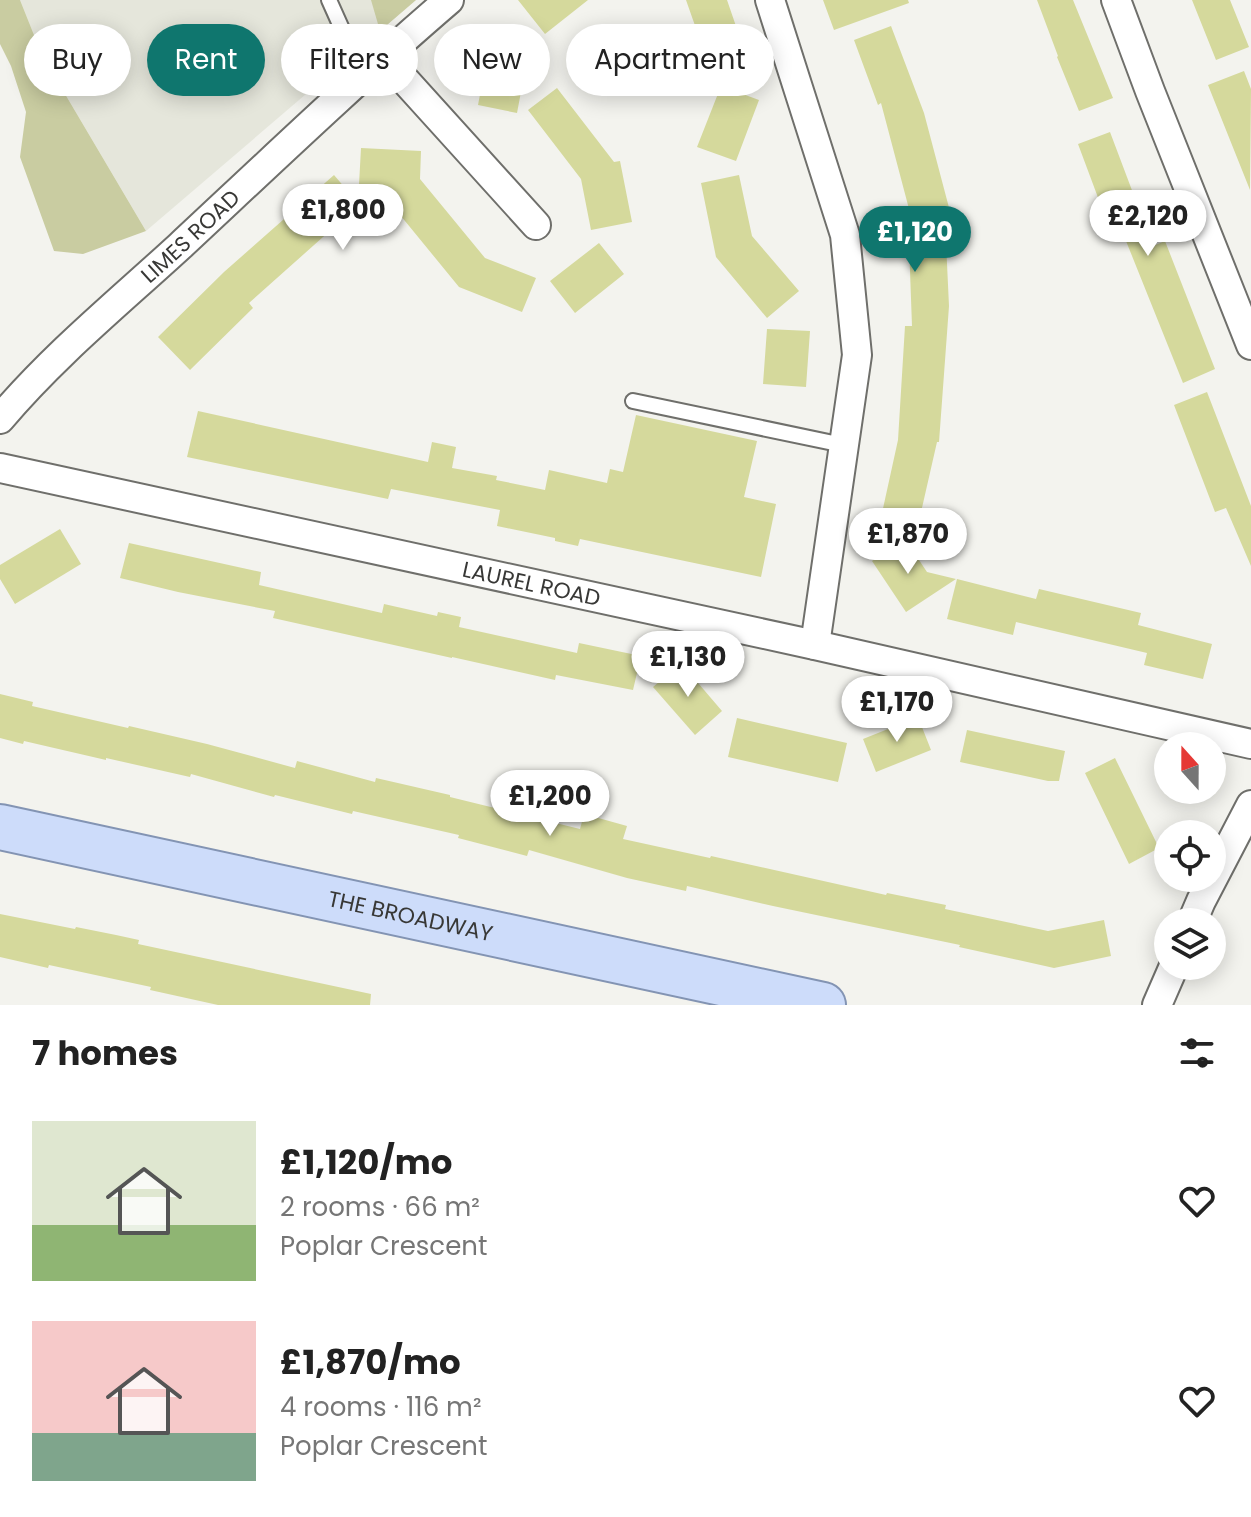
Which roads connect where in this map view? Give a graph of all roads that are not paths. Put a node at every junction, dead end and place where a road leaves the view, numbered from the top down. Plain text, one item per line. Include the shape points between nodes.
1 (329, 0) edge
2 (449, 0) edge
3 (770, 0) edge
4 (1116, 0) edge
5 (340, 24) edge
6 (418, 26) edge
7 (418, 95) edge
8 (341, 96) edge
9 (536, 225) dead end
10 (1251, 345) edge
11 (633, 401) dead end
12 (0, 419) edge
13 (843, 445) junction
14 (0, 468) edge
15 (815, 645) junction
16 (1251, 744) edge
17 (1251, 805) edge
18 (0, 827) edge
19 (1198, 908) edge
20 (1168, 980) edge
21 (823, 1005) edge
22 (1157, 1005) edge

1 - 5 lane
2 - 6 street, LIMES ROAD
3 - 13 street via 845,235 857,355
4 - 10 street
7 - 9 street
8 - 12 street, LIMES ROAD via 87,331
11 - 13 lane
13 - 15 street
14 - 15 street, LAUREL ROAD
15 - 16 street, LAUREL ROAD
17 - 19 street
18 - 21 main road, THE BROADWAY
20 - 22 street

